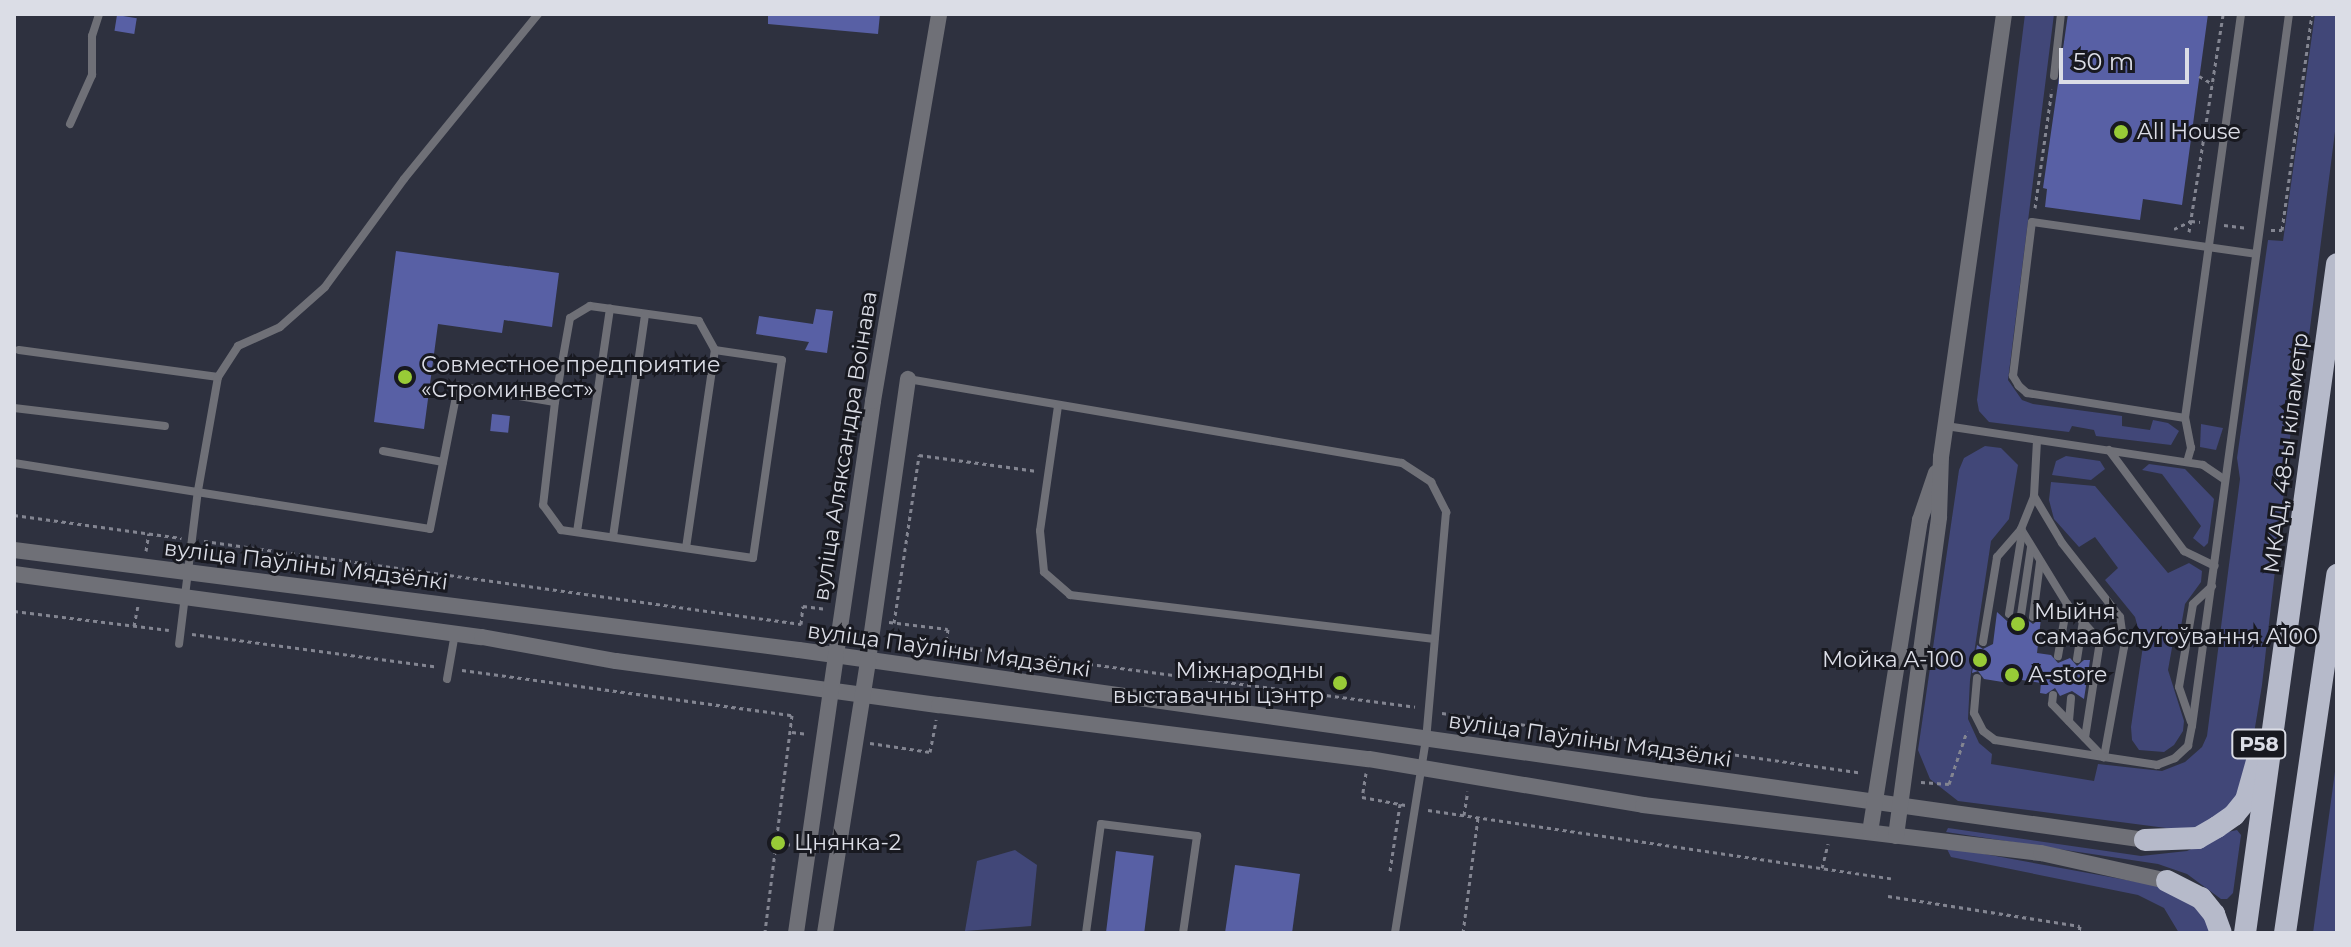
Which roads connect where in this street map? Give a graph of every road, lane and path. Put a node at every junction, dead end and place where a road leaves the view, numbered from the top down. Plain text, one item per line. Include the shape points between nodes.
1 (99, 14) edge
2 (538, 14) edge
3 (939, 14) edge
4 (2004, 14) edge
5 (2061, 14) edge
6 (2223, 14) edge
7 (2241, 14) edge
8 (2289, 14) edge
9 (2312, 14) edge
10 (2054, 76) joint
11 (2199, 76) dead end
12 (2213, 84) junction
13 (70, 124) dead end
14 (2034, 211) dead end
15 (2191, 221) junction
16 (2213, 223) junction
17 (2259, 230) junction
18 (2188, 243) junction
19 (2211, 247) junction
20 (2256, 254) junction
21 (2337, 264) edge
22 (610, 308) junction
23 (645, 314) junction
24 (19, 350) dead end
25 (715, 350) junction
26 (218, 377) junction
27 (908, 379) joint
28 (555, 402) junction
29 (1058, 406) junction
30 (14, 408) edge
31 (2185, 418) junction
32 (165, 426) dead end
33 (1946, 426) junction
34 (2037, 440) junction
35 (2109, 450) junction
36 (383, 451) dead end
37 (1941, 457) junction
38 (443, 462) junction
39 (2187, 462) junction
40 (14, 463) edge
41 (1048, 473) junction
42 (2224, 479) junction
43 (198, 490) junction
44 (2034, 496) junction
45 (14, 515) edge
46 (2022, 530) junction
47 (577, 532) junction
48 (613, 537) junction
49 (192, 540) junction
50 (2031, 547) junction
51 (686, 548) junction
52 (14, 550) edge
53 (2040, 561) junction
54 (2215, 566) junction
55 (188, 572) junction
56 (14, 574) edge
57 (2337, 575) edge
58 (2296, 577) junction
59 (2212, 586) junction
60 (184, 596) junction
61 (2067, 604) junction
62 (14, 611) edge
63 (841, 611) junction
64 (2009, 614) dead end
65 (2021, 615) dead end
66 (2033, 617) dead end
67 (874, 620) junction
68 (2083, 622) junction
69 (894, 623) junction
70 (180, 631) junction
71 (455, 633) junction
72 (1434, 639) junction
73 (1983, 642) dead end
74 (179, 644) dead end
75 (946, 645) junction
76 (836, 655) junction
77 (2058, 656) dead end
78 (2077, 659) dead end
79 (868, 660) junction
80 (449, 668) junction
81 (943, 672) junction
82 (1977, 678) dead end
83 (447, 679) dead end
84 (830, 688) junction
85 (863, 693) junction
86 (2053, 695) dead end
87 (2071, 698) dead end
88 (939, 705) junction
89 (1426, 710) junction
90 (1974, 713) junction
91 (2069, 721) junction
92 (2192, 726) junction
93 (2085, 738) junction
94 (1426, 739) junction
95 (868, 750) dead end
96 (2104, 757) junction
97 (1369, 759) junction
98 (1421, 767) junction
99 (1881, 775) junction
100 (1904, 779) junction
101 (1876, 803) junction
102 (1400, 804) junction
103 (1414, 807) junction
104 (1901, 807) junction
105 (1478, 818) junction
106 (1870, 832) junction
107 (1896, 836) junction
108 (2145, 840) joint
109 (1390, 876) dead end
110 (1891, 878) dead end
111 (2167, 881) joint
112 (1888, 896) dead end
113 (765, 933) edge
114 (796, 933) edge
115 (825, 933) edge
116 (1086, 933) edge
117 (1183, 933) edge
118 (1395, 933) edge
119 (1463, 933) edge
120 (2079, 933) edge
121 (2221, 933) edge
122 (2245, 933) edge
123 (2285, 933) edge

1 - 13 lane via 92,36 92,75
2 - 26 lane via 404,179 325,287 280,327 238,346
3 - 63 street, вуліца Аляксандра Воінава
4 - 33 street
5 - 10 lane
6 - 12 path
7 - 16 lane
8 - 17 lane
9 - 17 path via 2282,230
10 - 14 path
11 - 12 path
12 - 15 path
15 - 16 path
15 - 18 path
16 - 17 path
16 - 19 lane
17 - 20 lane
18 - 19 lane
18 - 31 lane via 2032,222 2013,376 2027,393
19 - 20 lane
19 - 31 lane
20 - 42 lane
21 - 58 highway, МКАД, 48-ы кіламетр
22 - 23 lane
22 - 28 lane via 590,306 570,318
22 - 47 lane
23 - 25 lane via 699,321
23 - 48 lane
24 - 26 lane
25 - 51 lane
25 - 51 lane via 782,360 767,467 753,558
26 - 43 lane
27 - 29 lane
27 - 67 street
28 - 38 lane via 458,386
28 - 47 lane via 543,505 561,530
29 - 41 lane
29 - 72 lane via 1402,463 1431,482 1446,512
30 - 32 lane
31 - 39 lane via 2191,448
33 - 34 lane
33 - 37 street
34 - 35 lane
34 - 44 lane
35 - 39 lane
35 - 54 lane via 2184,551
36 - 38 lane
37 - 99 street via 1920,520
37 - 100 street via 1939,517
38 - 43 lane via 430,529
39 - 42 lane via 2212,468
40 - 43 lane
41 - 69 path via 919,455
41 - 72 lane via 1040,531 1044,572 1070,595
42 - 54 lane
43 - 49 lane
44 - 46 lane
44 - 96 lane via 2062,543 2120,617 2124,647
45 - 49 path
46 - 50 lane
46 - 64 lane
46 - 73 lane via 1997,557
47 - 48 lane
48 - 51 lane
49 - 55 lane
49 - 63 path via 801,624 803,606
50 - 53 lane
50 - 65 lane
52 - 55 street, вуліца Паўліны Мядзёлкі
53 - 61 lane
53 - 66 lane
54 - 59 lane
55 - 60 lane
55 - 76 street, вуліца Паўліны Мядзёлкі
56 - 60 street, вуліца Паўліны Мядзёлкі
57 - 123 highway
58 - 108 highway, Р58 via 2277,615 2254,780 2246,800 2234,815 2198,838
58 - 122 highway, МКАД, 48-ы кіламетр
59 - 92 lane
59 - 92 lane via 2193,604 2179,687
60 - 70 lane
60 - 71 street, вуліца Паўліны Мядзёлкі
61 - 68 lane
61 - 77 lane
62 - 70 path
63 - 76 street, вуліца Аляксандра Воінава
67 - 69 path
67 - 79 street
68 - 78 lane
68 - 93 lane via 2100,641
69 - 75 path via 948,629
70 - 74 lane
70 - 80 path
71 - 80 lane
71 - 84 street, вуліца Паўліны Мядзёлкі via 616,661
72 - 89 lane
75 - 81 path
75 - 89 path
76 - 79 street, вуліца Паўліны Мядзёлкі
76 - 84 street, вуліца Аляксандра Воінава
79 - 81 street, вуліца Паўліны Мядзёлкі
79 - 85 street
80 - 83 lane
80 - 113 path via 792,715
81 - 94 street, вуліца Паўліны Мядзёлкі
82 - 90 lane
84 - 85 street, вуліца Паўліны Мядзёлкі
84 - 114 street, вуліца Аляксандра Воінава
85 - 88 street, вуліца Паўліны Мядзёлкі
85 - 115 street
86 - 91 lane via 2052,704
87 - 91 lane
88 - 95 path via 930,752 870,743
88 - 97 street, вуліца Паўліны Мядзёлкі
89 - 94 lane
89 - 99 path
90 - 96 lane via 1995,740
90 - 100 path via 1949,784
91 - 93 lane
92 - 96 lane via 2188,746 2157,765
93 - 96 lane
94 - 98 lane
94 - 101 street, вуліца Паўліны Мядзёлкі
97 - 98 street, вуліца Паўліны Мядзёлкі
97 - 102 path via 1362,797
98 - 103 lane
98 - 106 street, вуліца Паўліны Мядзёлкі via 1643,805
99 - 101 street
100 - 104 street
101 - 104 street, вуліца Паўліны Мядзёлкі
101 - 106 street
102 - 103 path
102 - 109 path
103 - 105 path
103 - 118 lane
104 - 107 street
104 - 108 street, Р58
105 - 110 path
105 - 119 path
106 - 107 street, вуліца Паўліны Мядзёлкі
107 - 111 street, вуліца Паўліны Мядзёлкі via 2041,853
111 - 121 highway via 2201,898
112 - 120 path via 2080,926
116 - 117 lane via 1101,824 1197,836

